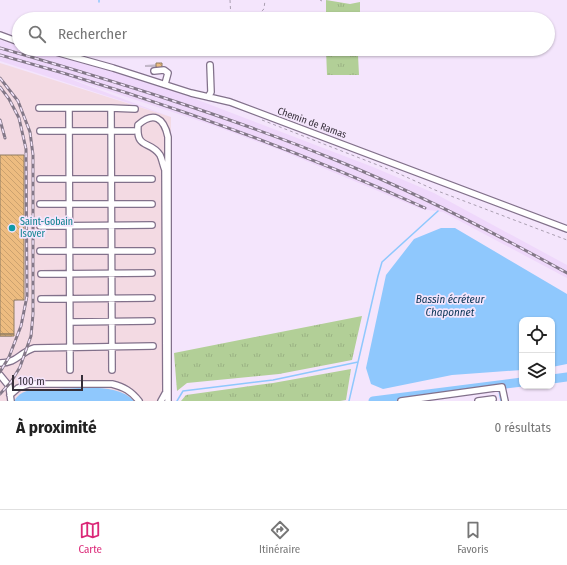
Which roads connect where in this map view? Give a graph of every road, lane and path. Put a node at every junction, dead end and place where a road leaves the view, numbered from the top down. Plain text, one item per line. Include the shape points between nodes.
1 (230, 0) edge
2 (265, 0) edge
3 (320, 0) edge
4 (322, 1) dead end
5 (231, 12) edge
6 (261, 12) edge
7 (0, 35) edge
8 (12, 39) edge
9 (69, 56) edge
10 (210, 65) dead end
11 (154, 71) dead end
12 (165, 84) junction
13 (208, 97) junction
14 (39, 108) dead end
15 (111, 108) junction
16 (69, 109) junction
17 (135, 109) dead end
18 (262, 120) dead end
19 (40, 131) dead end
20 (70, 131) junction
21 (111, 131) junction
22 (134, 132) dead end
23 (40, 179) dead end
24 (70, 179) junction
25 (112, 179) junction
26 (152, 179) dead end
27 (40, 204) dead end
28 (70, 204) junction
29 (112, 204) junction
30 (152, 204) dead end
31 (40, 226) dead end
32 (70, 226) junction
33 (112, 226) junction
34 (152, 226) dead end
35 (567, 229) edge
36 (567, 240) edge
37 (40, 251) dead end
38 (70, 251) junction
39 (112, 251) junction
40 (152, 251) dead end
41 (41, 274) dead end
42 (70, 274) junction
43 (112, 274) junction
44 (152, 274) dead end
45 (112, 298) junction
46 (152, 298) dead end
47 (41, 299) dead end
48 (70, 299) junction
49 (112, 321) junction
50 (152, 321) dead end
51 (70, 322) junction
52 (112, 346) junction
53 (152, 346) dead end
54 (70, 348) junction
55 (0, 363) edge
56 (70, 370) dead end
57 (112, 370) dead end
58 (0, 375) edge
59 (10, 398) edge
60 (493, 399) dead end
61 (139, 401) edge
62 (161, 401) edge
63 (168, 401) edge
64 (400, 401) edge
65 (478, 401) edge
66 (505, 401) edge

1 - 5 path
2 - 6 path via 264,9
3 - 4 path
7 - 8 street
9 - 12 street, Chemin de Ramas
10 - 13 street via 211,92
11 - 12 street via 168,72
12 - 13 street, Chemin de Ramas
13 - 35 street, Chemin de Ramas via 230,102
14 - 16 street
15 - 16 street
15 - 17 street
15 - 21 street
16 - 20 street
18 - 36 path
19 - 20 street
20 - 21 street
20 - 24 street
21 - 22 street
21 - 25 street
23 - 24 street
24 - 25 street
24 - 28 street
25 - 26 street
25 - 29 street
27 - 28 street
28 - 29 street
28 - 32 street
29 - 30 street
29 - 33 street
31 - 32 street
32 - 33 street
32 - 38 street
33 - 34 street
33 - 39 street
37 - 38 street
38 - 39 street
38 - 42 street
39 - 40 street
39 - 43 street
41 - 42 street
42 - 43 street
42 - 48 street
43 - 44 street
43 - 45 street
45 - 46 street
45 - 48 street
45 - 49 street
47 - 48 street
48 - 51 street
49 - 50 street
49 - 51 street
49 - 52 street
51 - 54 street
52 - 53 street
52 - 54 street
52 - 57 street
54 - 55 street via 34,348 25,351 11,363
54 - 56 street
58 - 59 street via 9,386
59 - 61 street via 18,388 29,384 112,384 133,393
60 - 65 street
62 - 63 street via 166,392 165,170 160,155 142,144 137,136 138,125 145,119 154,117 162,120 168,137
64 - 66 street via 502,387

